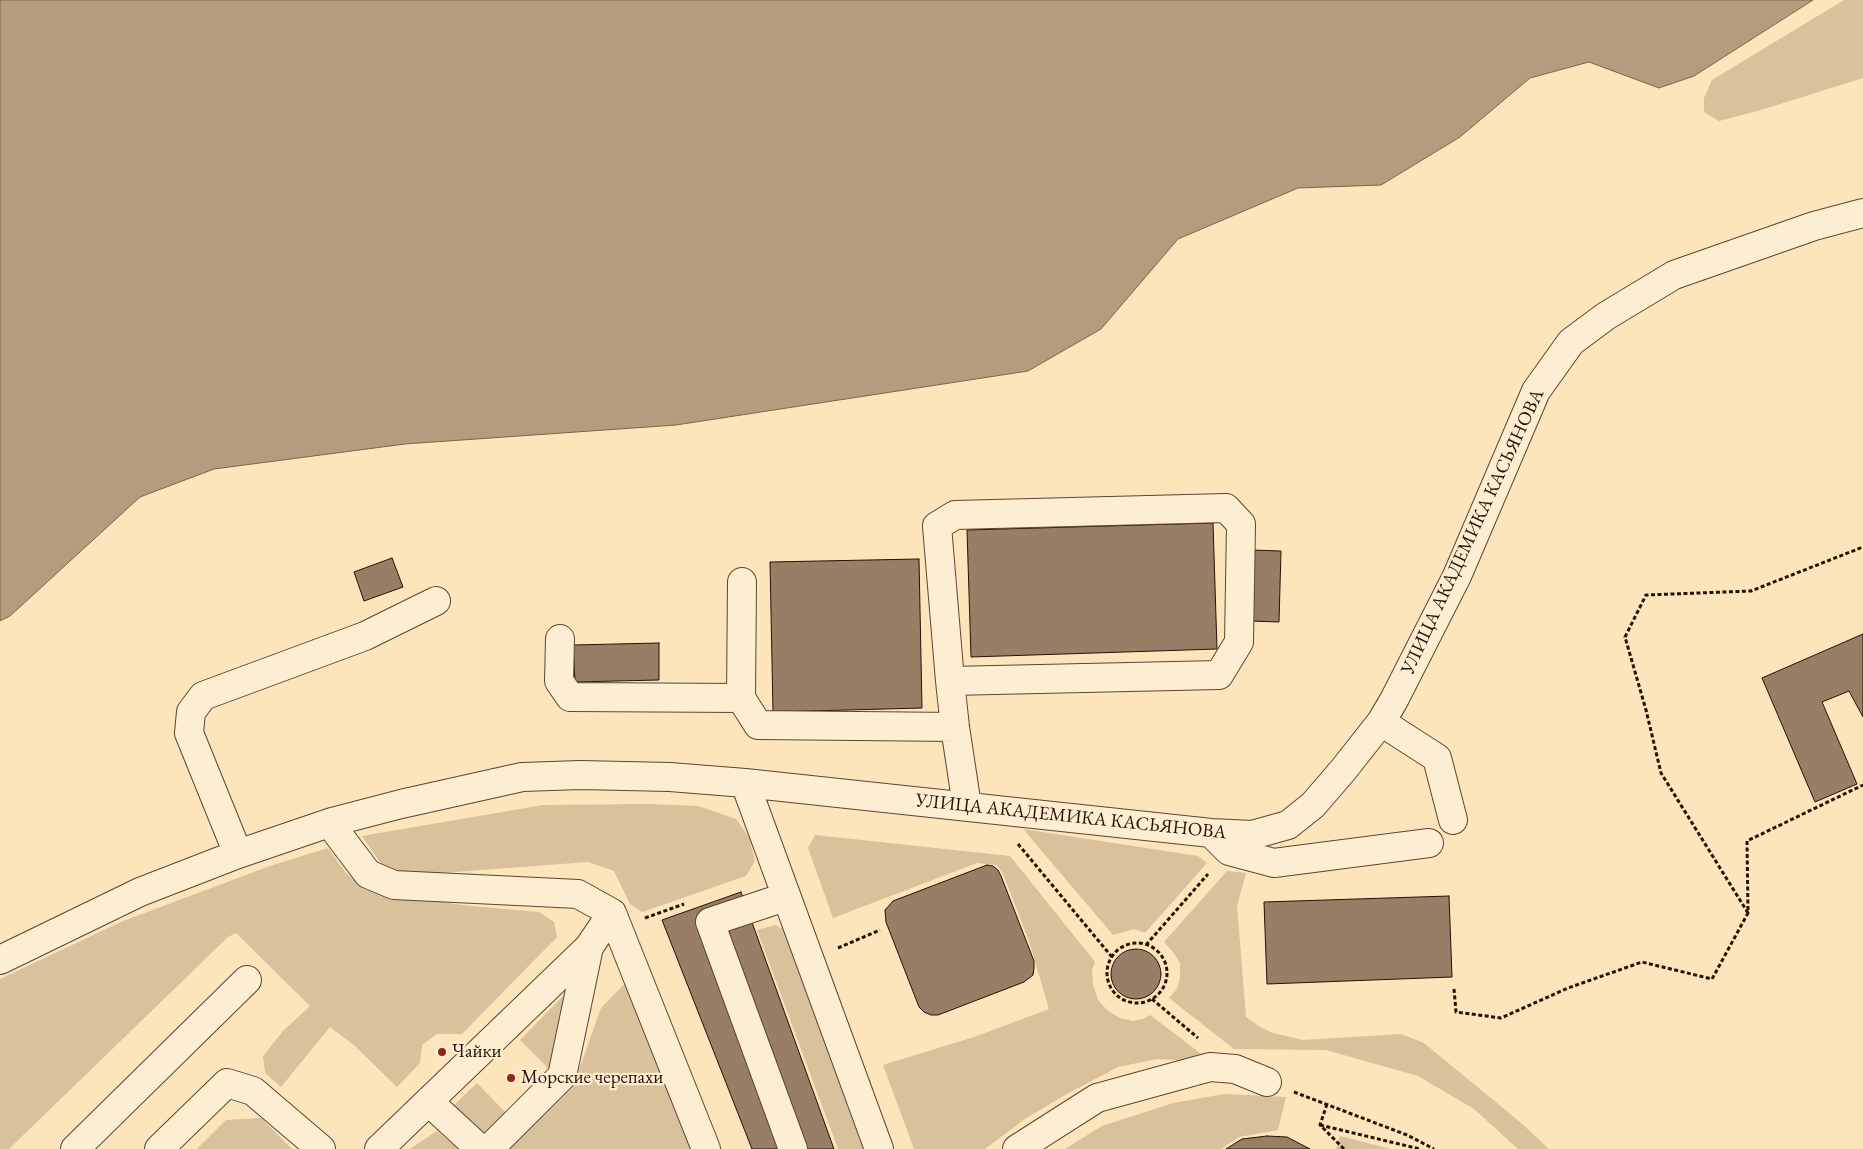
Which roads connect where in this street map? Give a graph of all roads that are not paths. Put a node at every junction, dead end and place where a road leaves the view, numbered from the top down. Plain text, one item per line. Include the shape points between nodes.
1 (1863, 213) edge
2 (742, 582) dead end
3 (436, 601) dead end
4 (560, 639) dead end
5 (950, 681) junction
6 (741, 698) junction
7 (1382, 722) junction
8 (955, 727) junction
9 (745, 783) junction
10 (978, 807) junction
11 (1452, 820) dead end
12 (332, 822) junction
13 (1220, 842) junction
14 (1429, 842) dead end
15 (238, 854) junction
16 (785, 897) junction
17 (612, 913) junction
18 (589, 947) junction
19 (0, 960) edge
20 (247, 980) dead end
21 (1267, 1082) road end
22 (429, 1102) junction
23 (75, 1149) edge
24 (159, 1149) edge
25 (321, 1149) edge
26 (379, 1149) edge
27 (480, 1149) edge
28 (488, 1149) edge
29 (706, 1149) edge
30 (793, 1149) edge
31 (879, 1149) edge
32 (1017, 1149) edge

1 - 7 street, УЛИЦА АКАДЕМИКА КАСЬЯНОВА via 1814,226 1674,275 1606,316 1571,342 1536,391 1457,576
2 - 6 street
3 - 15 street via 365,636 203,696 191,712 189,733
4 - 6 street via 559,681 570,697
5 - 5 street via 937,526 955,515 1226,508 1241,524 1239,642 1219,675
5 - 8 street
6 - 8 street via 758,725
7 - 11 street via 1437,758
7 - 13 street, УЛИЦА АКАДЕМИКА КАСЬЯНОВА via 1313,805 1288,825
8 - 10 street
9 - 10 street, УЛИЦА АКАДЕМИКА КАСЬЯНОВА
9 - 12 street, УЛИЦА АКАДЕМИКА КАСЬЯНОВА via 670,777 522,777
9 - 16 street
10 - 13 street, УЛИЦА АКАДЕМИКА КАСЬЯНОВА
12 - 15 street, УЛИЦА АКАДЕМИКА КАСЬЯНОВА
12 - 17 street via 368,874 394,885 578,894
13 - 14 street via 1274,864
15 - 19 street, УЛИЦА АКАДЕМИКА КАСЬЯНОВА via 140,892
16 - 30 street via 710,922
16 - 31 street
17 - 18 street
17 - 29 street
18 - 22 street
18 - 28 street via 562,1076
20 - 23 street
21 - 32 street via 1235,1069 1210,1067 1097,1098
22 - 26 street
22 - 27 street
24 - 25 street via 227,1083 253,1090

